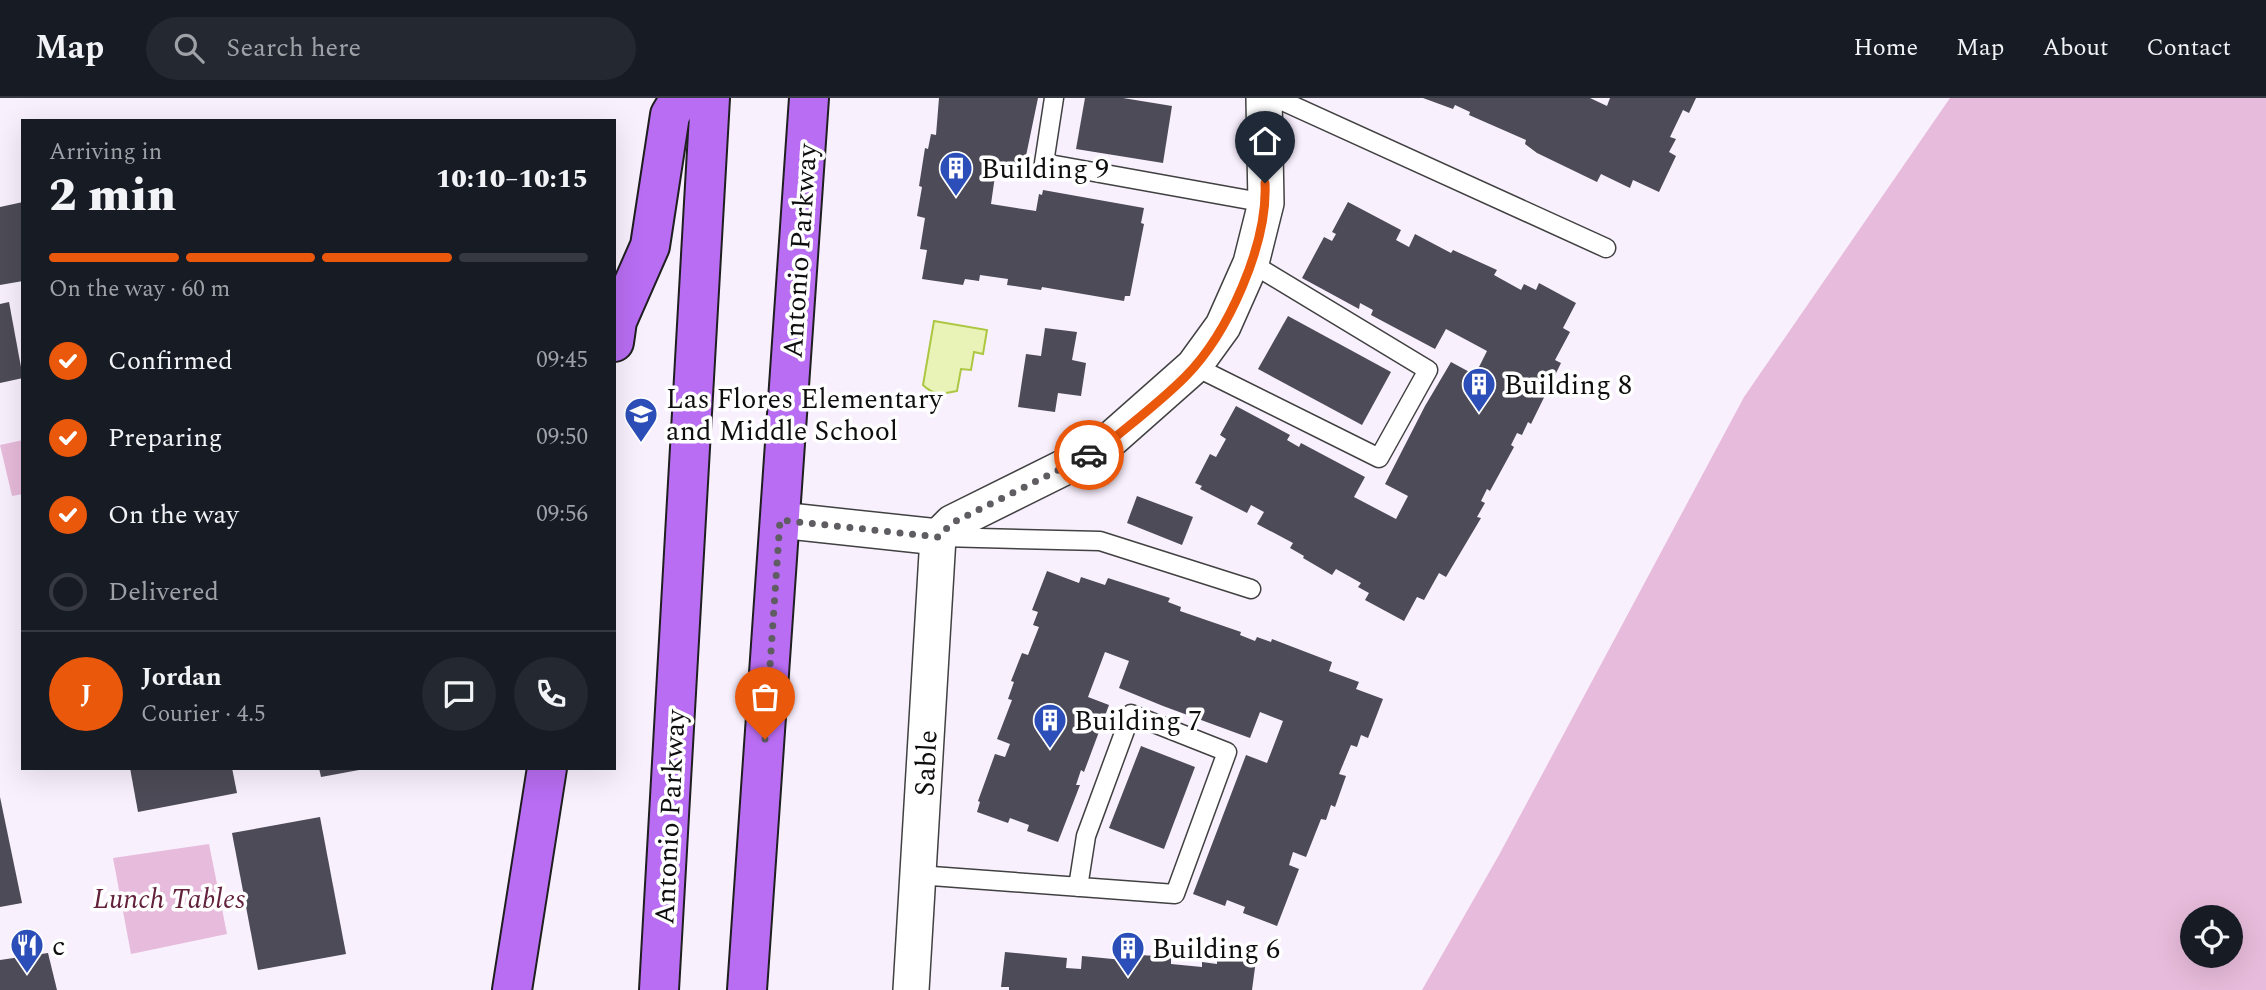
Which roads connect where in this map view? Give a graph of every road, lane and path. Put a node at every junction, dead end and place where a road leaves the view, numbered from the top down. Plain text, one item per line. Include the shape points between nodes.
1 (680, 98) edge
2 (710, 98) edge
3 (809, 98) edge
4 (1054, 98) edge
5 (1264, 98) edge
6 (1276, 98) edge
7 (1266, 203) junction
8 (1606, 248) dead end
9 (1251, 263) junction
10 (616, 328) edge
11 (1194, 366) junction
12 (780, 520) junction
13 (938, 537) junction
14 (1251, 589) dead end
15 (547, 770) edge
16 (918, 874) junction
17 (1078, 887) junction
18 (512, 990) edge
19 (659, 990) edge
20 (747, 990) edge
21 (911, 990) edge

1 - 10 main road via 670,115 650,246
2 - 19 main road, Antonio Parkway
3 - 12 main road, Antonio Parkway
4 - 7 lane via 1044,163
5 - 7 street
6 - 8 lane
7 - 9 street
9 - 11 street via 1223,326
9 - 11 lane via 1429,370 1379,457
11 - 13 street via 1100,450 952,523
12 - 13 street
12 - 20 main road, Antonio Parkway
13 - 14 lane via 1100,541
13 - 16 street, Sable
15 - 18 main road
16 - 17 lane
16 - 21 street, Sable
17 - 17 lane via 1175,894 1227,752 1131,714 1086,836

